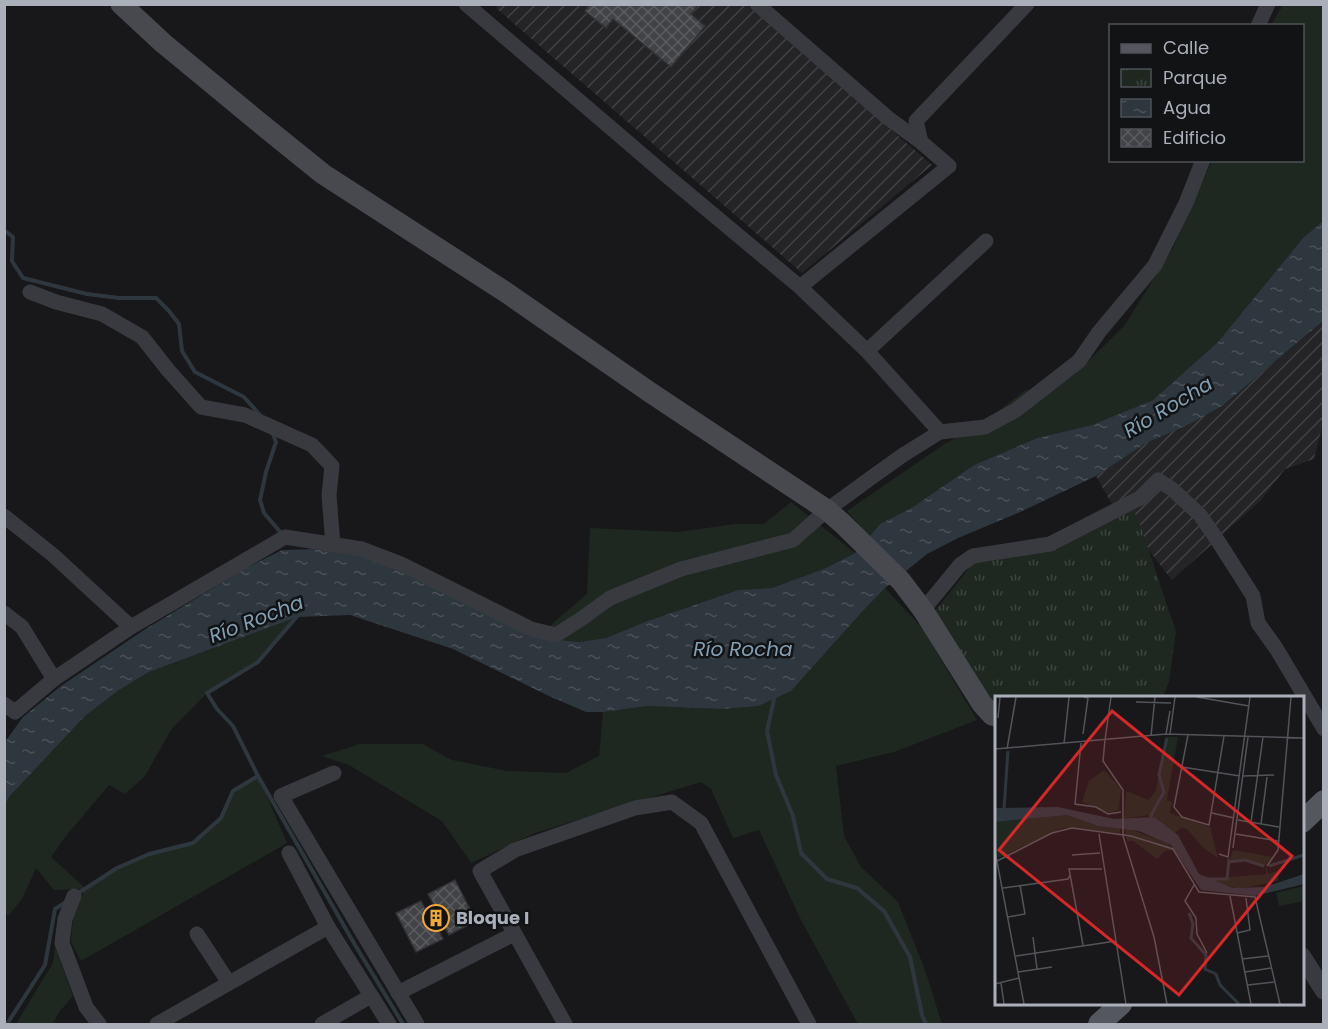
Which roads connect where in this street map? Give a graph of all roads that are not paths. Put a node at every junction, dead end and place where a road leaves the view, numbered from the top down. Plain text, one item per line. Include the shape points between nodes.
1 (120, 4) edge
2 (757, 4) edge
3 (1027, 4) edge
4 (1268, 4) edge
5 (477, 8) edge
6 (1259, 24) edge
7 (921, 142) junction
8 (1202, 162) edge
9 (986, 241) dead end
10 (800, 287) junction
11 (30, 292) dead end
12 (867, 351) junction
13 (940, 432) junction
14 (827, 510) junction
15 (4, 516) edge
16 (333, 545) junction
17 (922, 610) junction
18 (4, 613) edge
19 (131, 627) junction
20 (54, 679) junction
21 (1304, 696) edge
22 (1304, 696) edge
23 (4, 704) edge
24 (995, 716) edge
25 (1323, 729) edge
26 (334, 773) dead end
27 (1323, 801) edge
28 (1304, 820) edge
29 (289, 853) dead end
30 (74, 896) dead end
31 (328, 927) junction
32 (197, 933) dead end
33 (514, 934) junction
34 (1304, 959) edge
35 (229, 983) junction
36 (1323, 991) edge
37 (398, 993) junction
38 (372, 996) junction
39 (1120, 1005) edge
40 (99, 1024) edge
41 (157, 1024) edge
42 (322, 1024) edge
43 (389, 1024) edge
44 (417, 1024) edge
45 (565, 1024) edge
46 (809, 1024) edge
47 (1099, 1024) edge

1 - 14 main road via 323,174 507,293
2 - 7 street
3 - 7 street via 916,121
4 - 6 street
5 - 10 street
7 - 10 street via 949,166
8 - 13 street via 1155,265 1079,361 1016,410 985,427
9 - 12 street
10 - 12 street
11 - 16 street via 102,314 142,337 201,407 245,416 312,445 332,466 329,495
12 - 13 street
13 - 14 street
14 - 16 street via 793,540 681,569 610,598 556,635 531,629 401,564 362,549
14 - 17 main road via 901,581
15 - 19 street
16 - 19 street via 285,537
17 - 21 street via 960,565 973,556 1050,544 1140,498 1158,480 1200,516 1218,541 1253,596 1258,623
17 - 24 main road via 982,704
18 - 20 street via 22,627
19 - 20 street
20 - 23 street via 15,712
22 - 25 street
26 - 37 street via 281,796
27 - 28 main road
29 - 31 street
30 - 40 street via 65,919 62,943 86,1007
31 - 35 street
31 - 38 street
32 - 35 street
33 - 37 street
33 - 45 street
33 - 46 street via 480,871 514,850 635,808 672,802 701,823
34 - 36 street
35 - 41 street
37 - 44 street
38 - 42 street
38 - 43 street
39 - 47 main road

